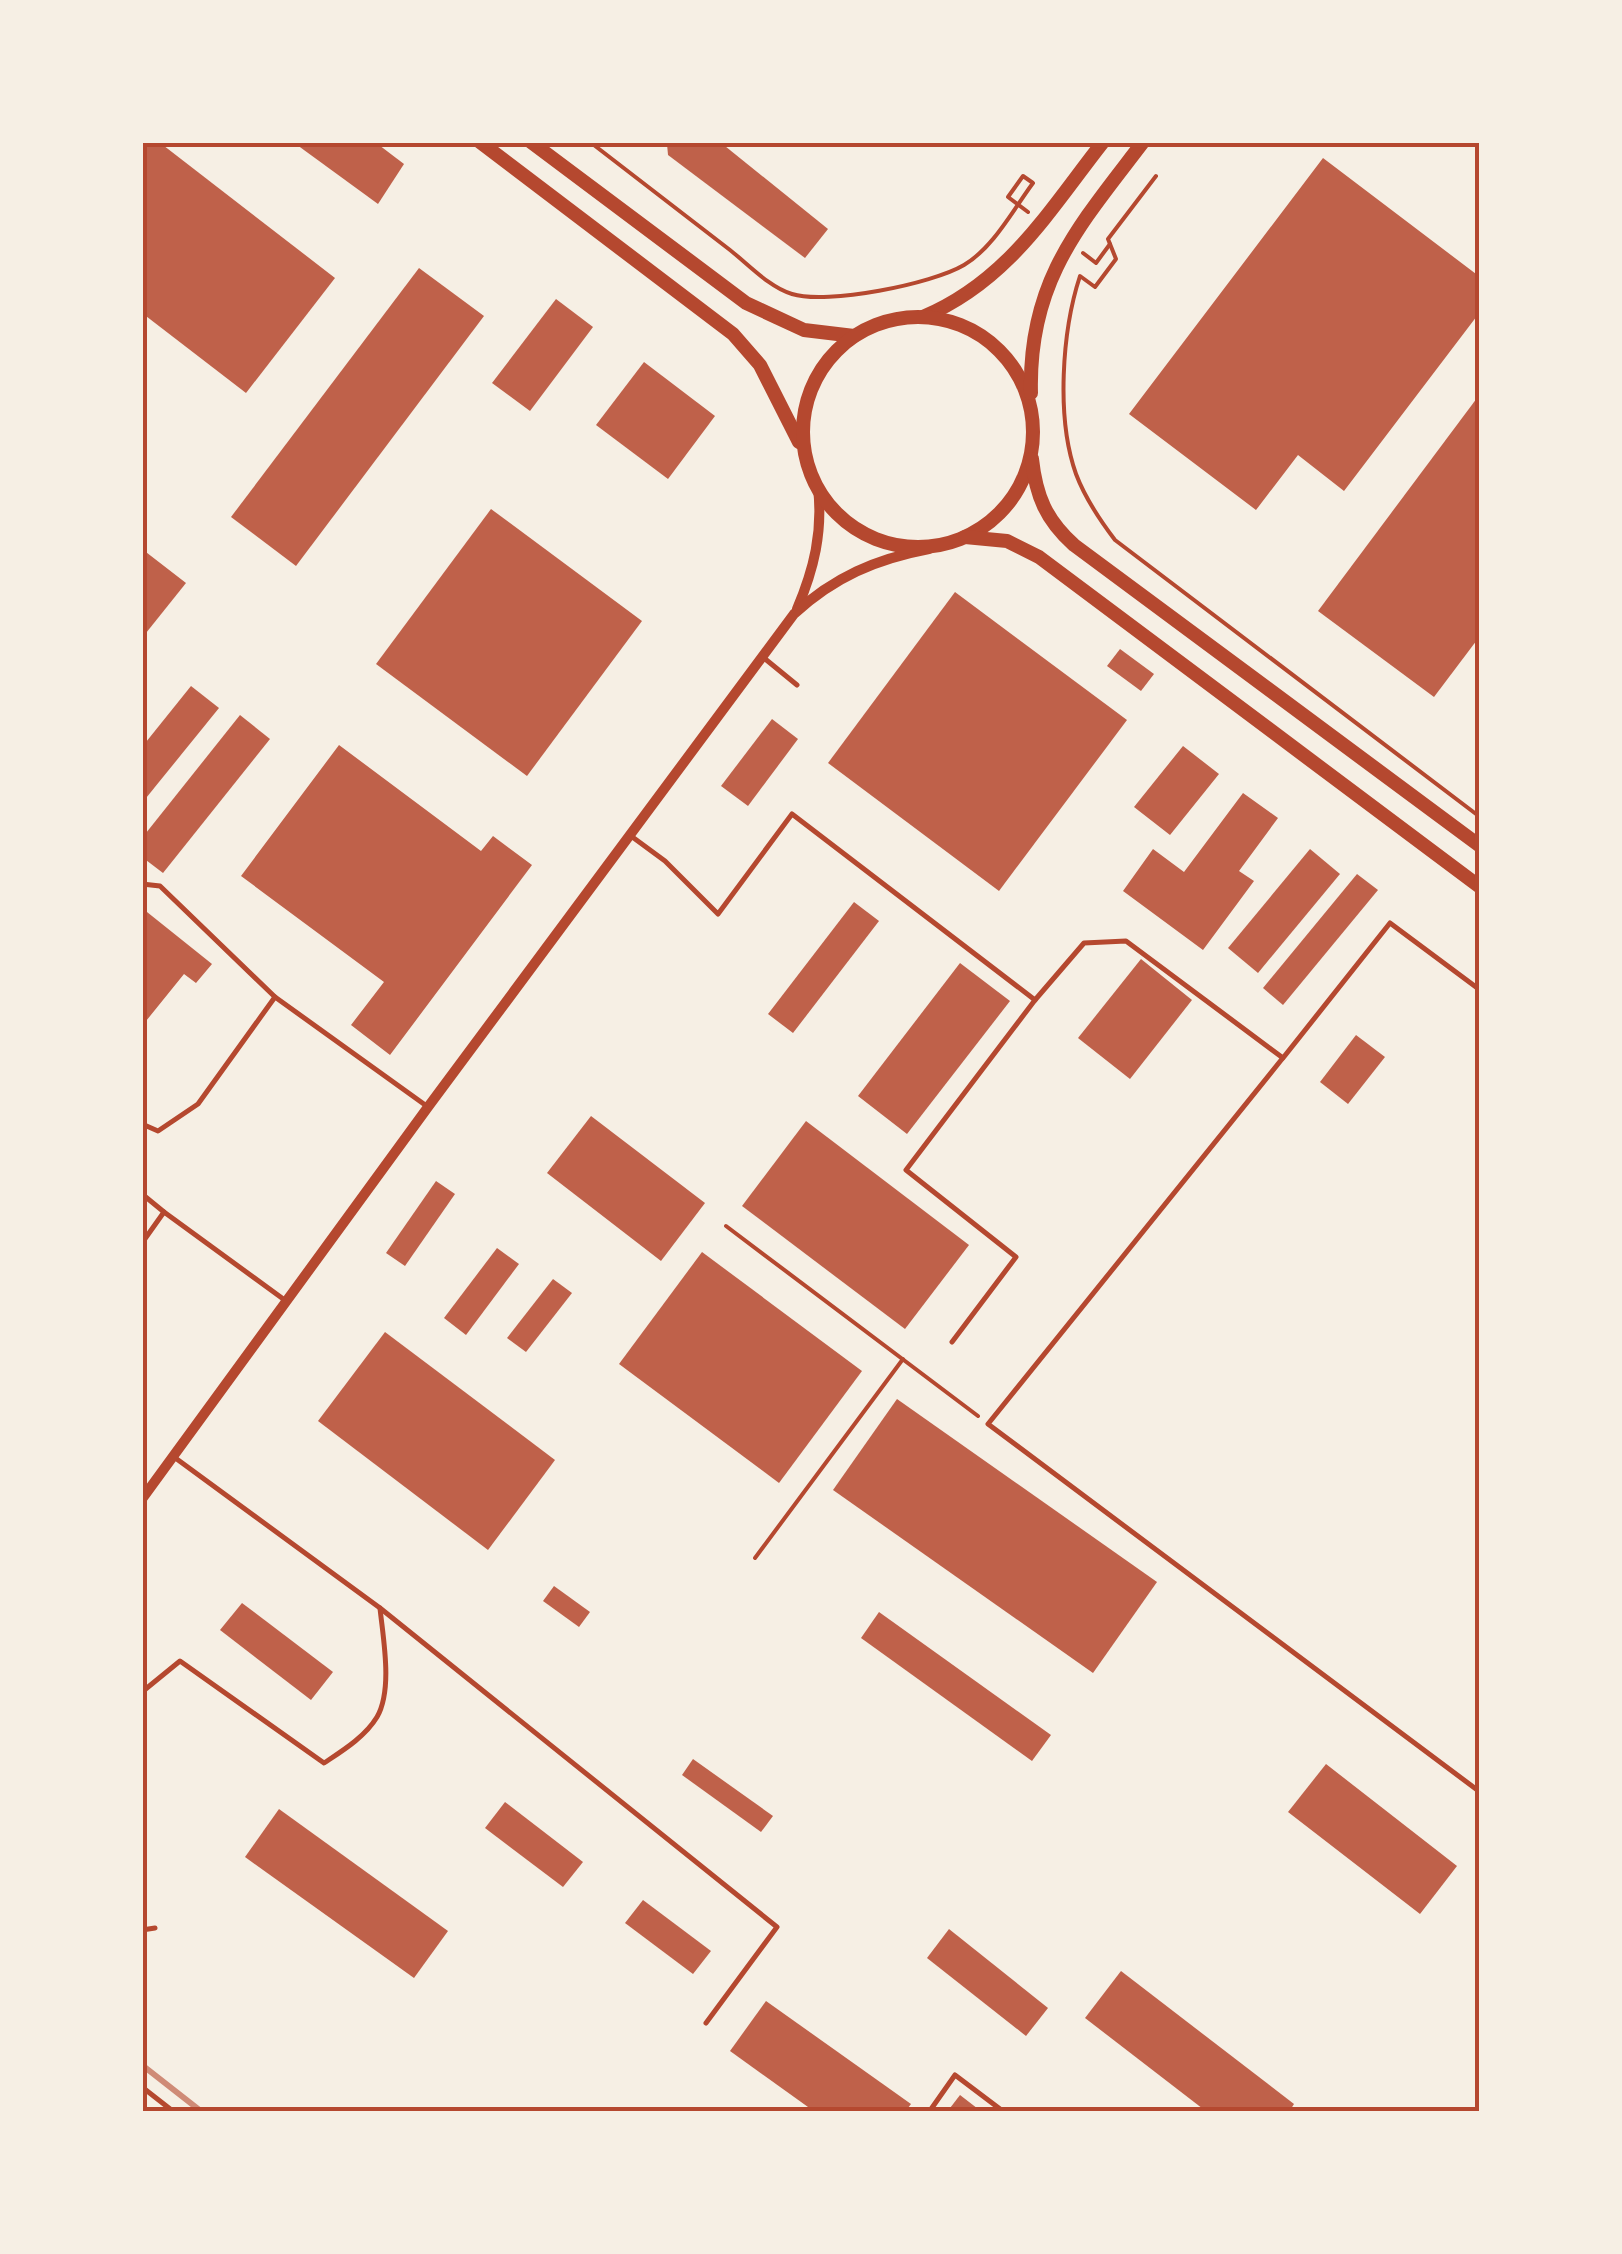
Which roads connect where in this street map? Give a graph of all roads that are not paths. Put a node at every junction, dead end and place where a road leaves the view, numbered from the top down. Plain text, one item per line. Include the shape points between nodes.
1 (480, 142) edge
2 (530, 142) edge
3 (1103, 142) edge
4 (1144, 142) edge
5 (923, 317) junction
6 (854, 336) junction
7 (1031, 404) junction
8 (801, 447) junction
9 (1032, 454) junction
10 (818, 488) junction
11 (966, 537) junction
12 (929, 549) junction
13 (794, 614) junction
14 (762, 657) junction
15 (797, 685) dead end
16 (631, 836) junction
17 (1477, 840) edge
18 (142, 884) edge
19 (1480, 888) edge
20 (1480, 990) edge
21 (275, 997) junction
22 (1035, 1000) junction
23 (1283, 1058) junction
24 (428, 1106) junction
25 (142, 1124) edge
26 (142, 1194) edge
27 (164, 1212) junction
28 (142, 1243) edge
29 (286, 1301) junction
30 (952, 1342) dead end
31 (174, 1457) junction
32 (142, 1499) edge
33 (380, 1608) junction
34 (142, 1692) edge
35 (1480, 1792) edge
36 (155, 1928) dead end
37 (142, 1930) edge
38 (706, 2023) dead end
39 (142, 2088) edge
40 (174, 2112) edge
41 (928, 2112) edge
42 (1004, 2112) edge

1 - 8 main road via 733,334 760,365
2 - 6 main road via 746,303 804,330
3 - 5 main road via 1018,250 974,291
4 - 7 main road via 1070,240 1049,280 1032,340
5 - 6 main road via 890,320
5 - 7 main road via 984,340 1012,366
6 - 8 main road via 813,383
7 - 9 main road
8 - 10 main road
9 - 11 main road via 1008,501
9 - 17 main road via 1040,502 1074,545
10 - 12 main road via 863,529 895,544
10 - 13 street via 814,567
11 - 12 main road
11 - 19 main road via 1007,541 1039,557
12 - 13 street via 859,568
13 - 14 street
14 - 15 lane
14 - 16 street
16 - 22 lane via 718,914 792,814
16 - 24 street
18 - 21 lane via 160,886
20 - 23 lane via 1390,923
21 - 24 lane
21 - 25 lane via 198,1104 158,1131
22 - 23 lane via 1084,943 1126,941
22 - 30 lane via 906,1170 1016,1257
23 - 35 lane via 988,1424
24 - 29 street
26 - 27 lane
27 - 28 lane
27 - 29 lane
29 - 31 street
31 - 32 street
31 - 33 lane
33 - 34 lane via 386,1674 378,1716 324,1763 180,1661
33 - 38 lane via 777,1927
36 - 37 lane
39 - 40 lane
41 - 42 lane via 955,2075

